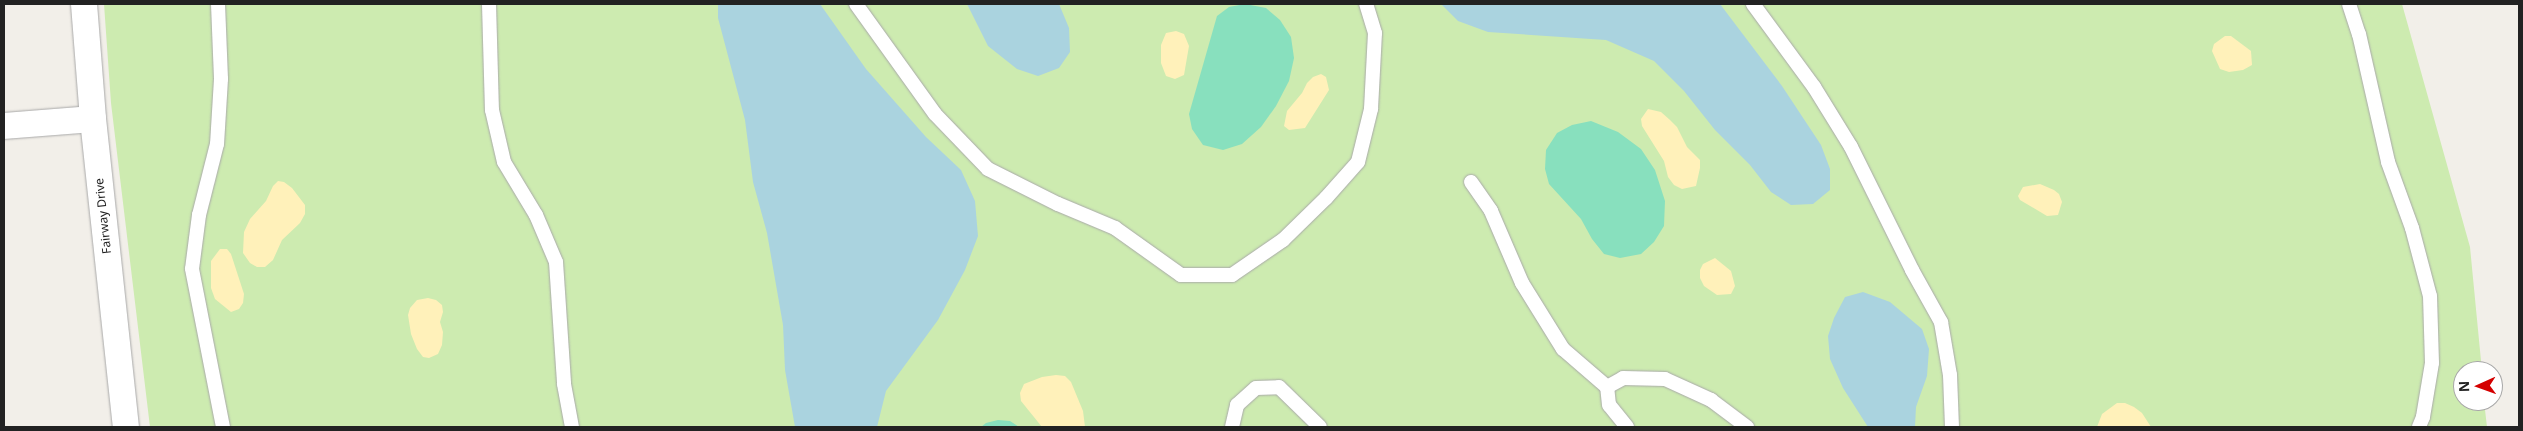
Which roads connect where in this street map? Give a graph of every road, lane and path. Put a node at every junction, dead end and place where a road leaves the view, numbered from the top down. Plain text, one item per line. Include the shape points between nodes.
1 (84, 4) edge
2 (218, 4) edge
3 (489, 4) edge
4 (856, 4) edge
5 (1366, 4) edge
6 (1753, 4) edge
7 (2348, 4) edge
8 (93, 119) junction
9 (4, 126) edge
10 (1471, 182) dead end
11 (1607, 387) junction
12 (126, 427) edge
13 (223, 427) edge
14 (572, 427) edge
15 (1232, 427) edge
16 (1320, 427) edge
17 (1627, 427) edge
18 (1747, 427) edge
19 (1952, 427) edge
20 (2418, 427) edge

1 - 8 street, Fairway Drive
2 - 13 lane via 221,79 217,144 199,215 192,269
3 - 14 lane via 492,110 504,162 536,215 556,262 564,384
4 - 5 lane via 935,114 988,169 1115,228 1181,275 1232,275 1283,240 1358,162 1371,109 1375,33
6 - 19 lane via 1814,87 1851,147 1941,322 1950,375
7 - 20 lane via 2359,34 2388,162 2412,228 2430,296 2432,363 2423,417
8 - 9 street
8 - 12 street, Fairway Drive
10 - 11 lane via 1491,211 1522,283 1563,349
11 - 17 lane via 1609,405
11 - 18 lane via 1623,378 1665,379 1711,400
15 - 16 lane via 1237,404 1256,388 1279,388

